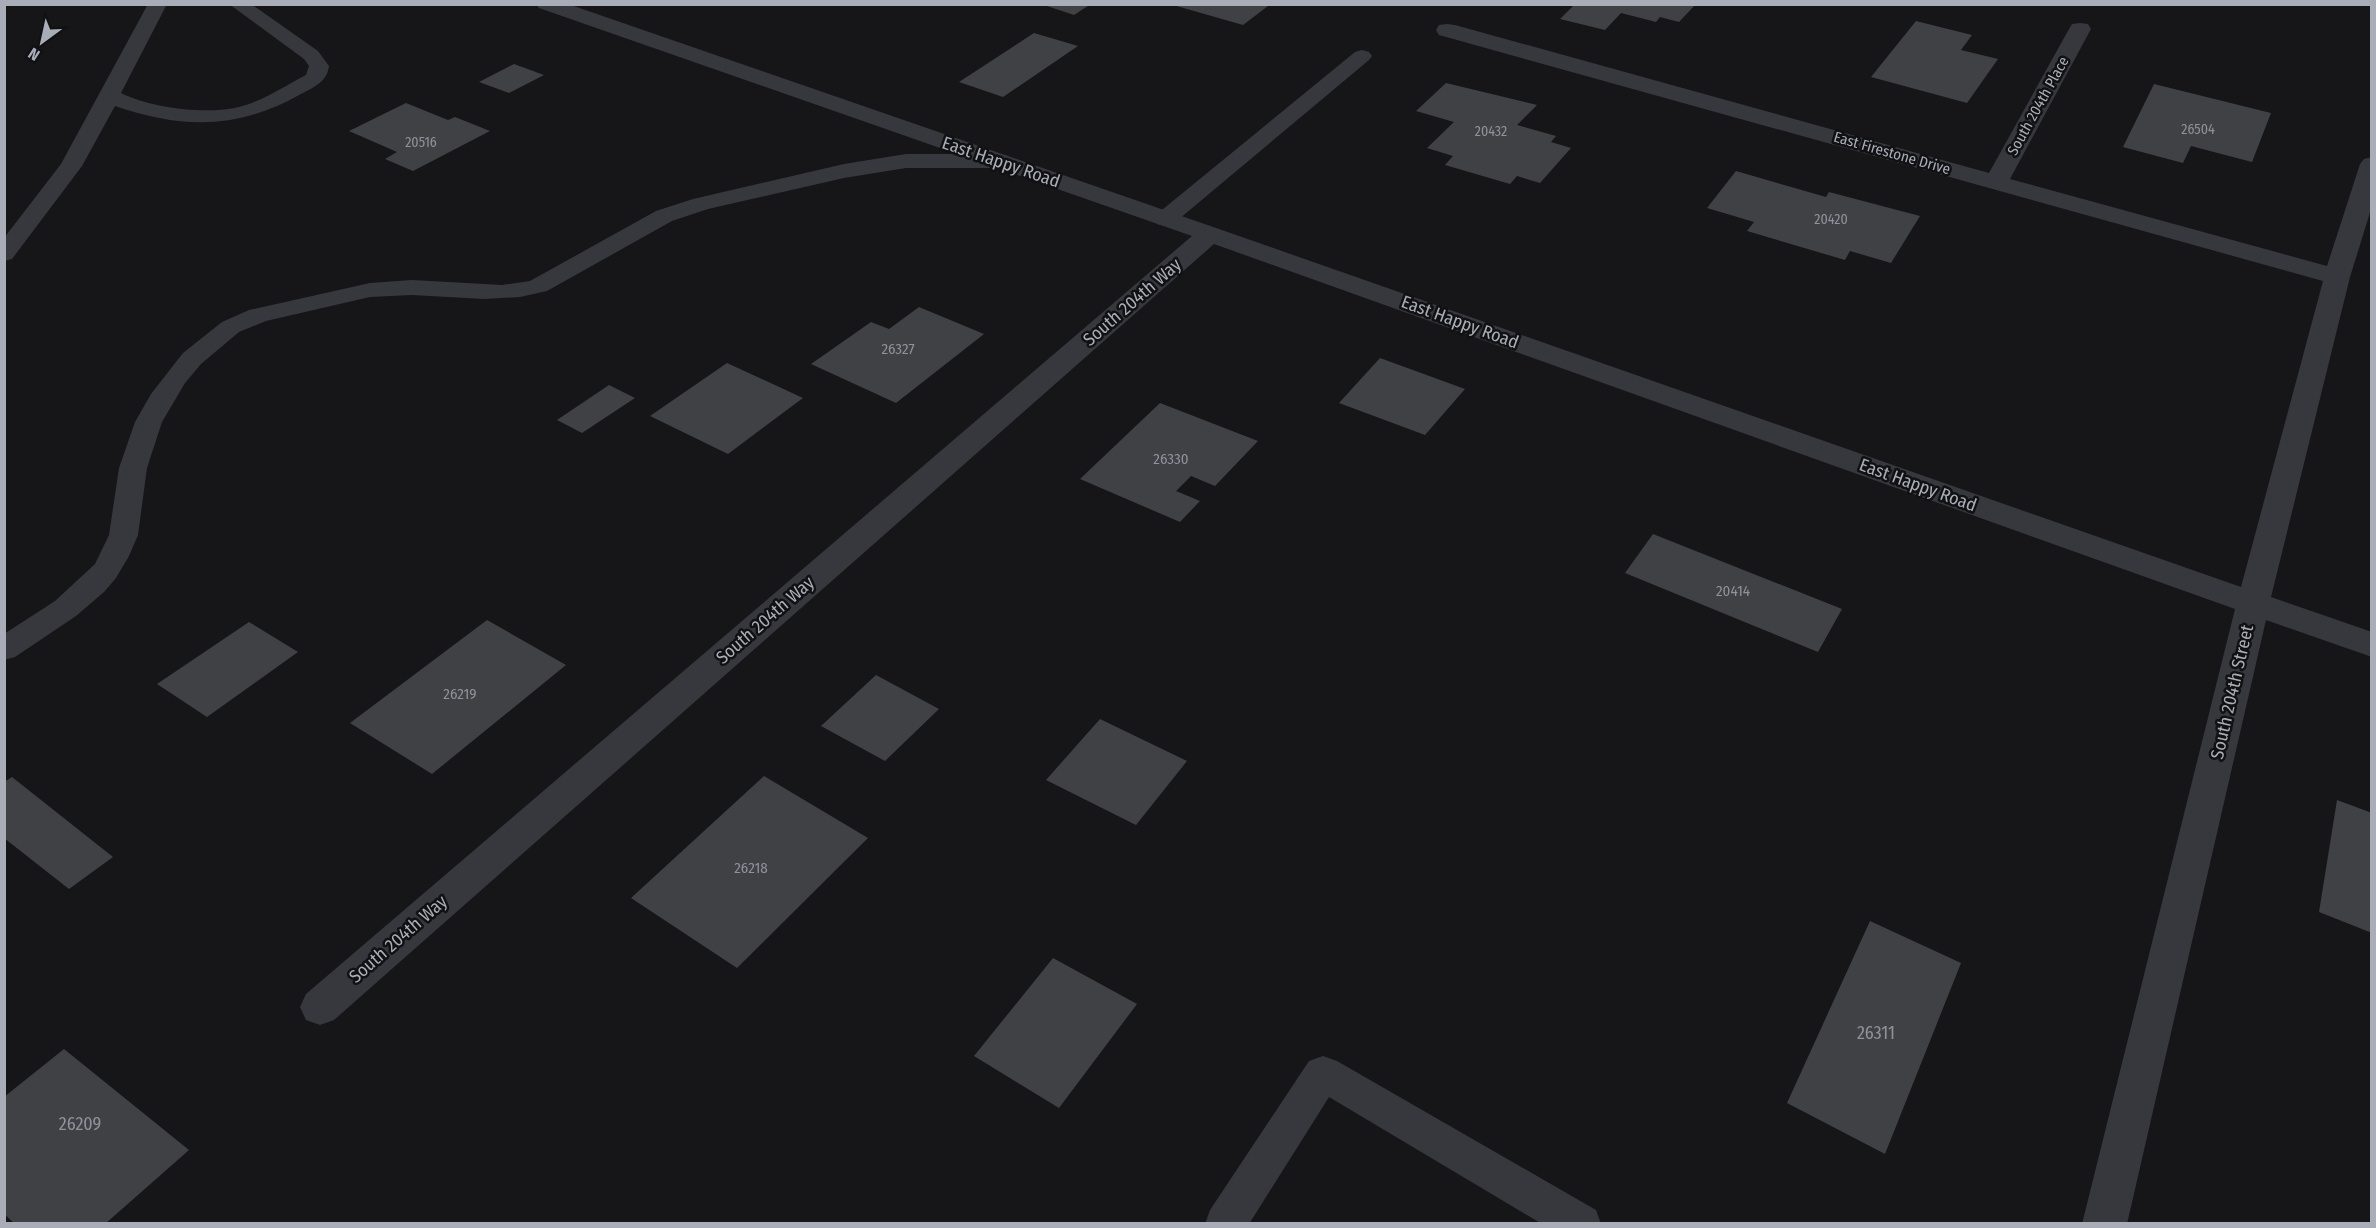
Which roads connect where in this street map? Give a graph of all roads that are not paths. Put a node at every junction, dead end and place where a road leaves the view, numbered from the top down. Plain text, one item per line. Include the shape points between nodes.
1 (158, 4) edge
2 (238, 4) edge
3 (546, 4) edge
4 (2080, 29) dead end
5 (1447, 30) dead end
6 (1362, 56) dead end
7 (110, 95) junction
8 (999, 161) junction
9 (2372, 164) edge
10 (1996, 182) junction
11 (1165, 219) junction
12 (1210, 234) junction
13 (4, 254) edge
14 (2337, 277) junction
15 (2253, 604) junction
16 (2372, 645) edge
17 (4, 649) edge
18 (320, 1007) dead end
19 (1224, 1224) edge
20 (1581, 1224) edge
21 (2104, 1224) edge

1 - 7 lane
2 - 7 lane via 310,55 319,66 313,79 261,106 228,116 129,105
3 - 8 street, East Happy Road
4 - 10 street, South 204th Place
5 - 10 street, East Firestone Drive
6 - 11 lane
7 - 13 lane via 71,166
8 - 11 street, East Happy Road
8 - 17 lane via 906,161 843,171 701,204 664,216 538,286 519,292 395,288 359,292 243,322 217,335 191,358 148,420 133,470 127,525 114,557 90,587 52,619
9 - 14 street, South 204th Street
10 - 14 street, East Firestone Drive
11 - 12 street, East Happy Road
12 - 15 street, East Happy Road
12 - 18 street, South 204th Way
14 - 15 street, South 204th Street
15 - 16 street, East Happy Road
15 - 21 street, South 204th Street
19 - 20 lane via 1323,1073

